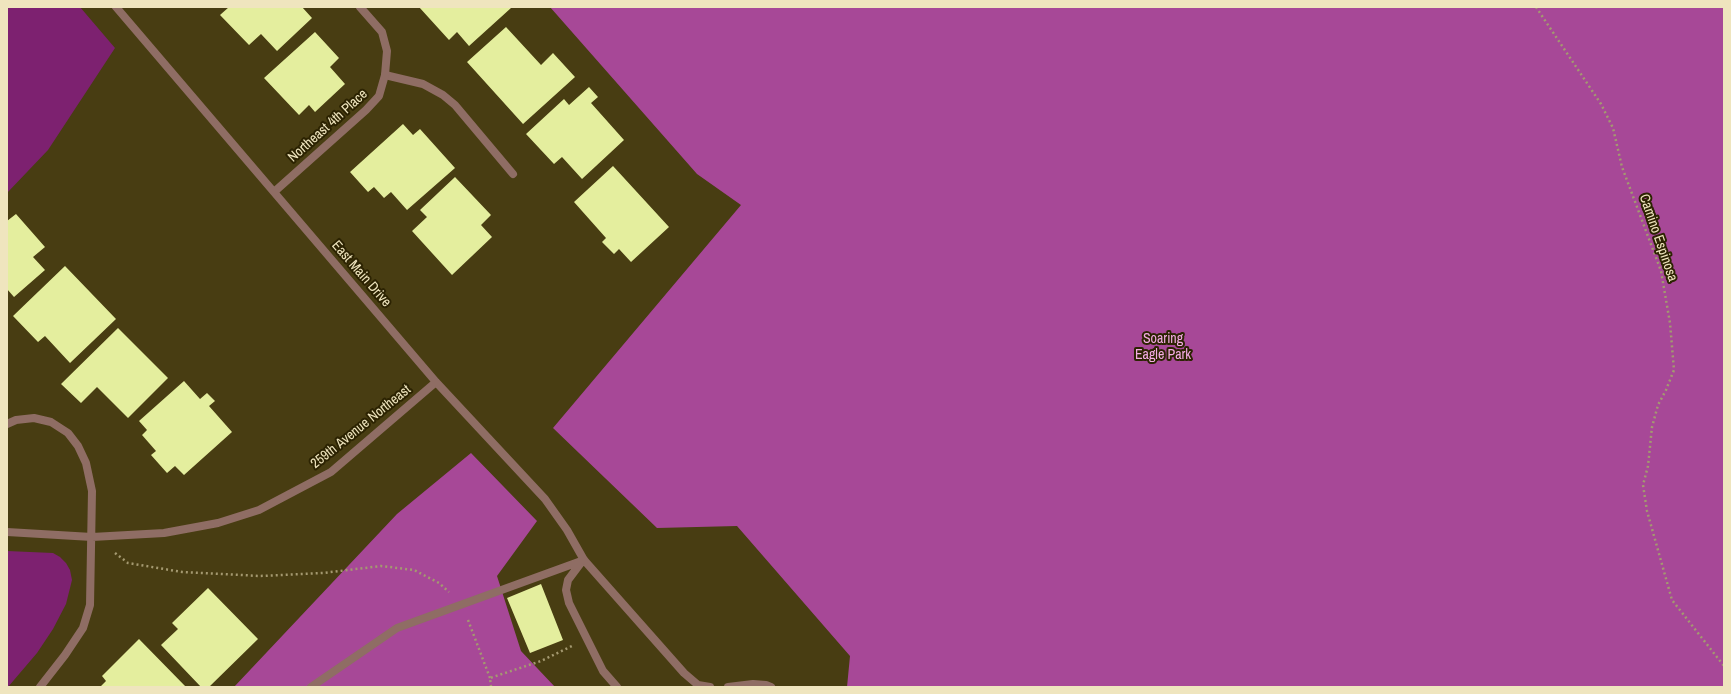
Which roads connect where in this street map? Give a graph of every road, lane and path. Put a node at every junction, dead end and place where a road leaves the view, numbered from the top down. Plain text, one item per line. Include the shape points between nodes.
1 (116, 7) edge
2 (360, 7) edge
3 (1536, 7) edge
4 (385, 75) junction
5 (513, 174) dead end
6 (274, 192) junction
7 (436, 382) junction
8 (7, 424) edge
9 (7, 532) edge
10 (92, 537) junction
11 (584, 560) junction
12 (461, 604) junction
13 (586, 639) junction
14 (1724, 666) edge
15 (490, 678) junction
16 (40, 687) edge
17 (310, 687) edge
18 (490, 687) edge
19 (617, 687) edge
20 (710, 687) edge
21 (728, 687) edge
22 (771, 687) edge

1 - 6 street, East Main Drive
2 - 4 street, Northeast 4th Place via 382,32 387,50
3 - 14 path, Camino Espinosa via 1601,104 1613,128 1622,167 1661,271 1670,323 1674,370 1658,405 1652,426 1648,466 1643,484 1647,511 1672,600
4 - 5 street via 423,84 443,95
4 - 6 street, Northeast 4th Place via 379,96 366,110
6 - 7 street, East Main Drive
7 - 10 street, 259th Avenue Northeast via 331,472 259,510 218,523 164,533
7 - 11 street, East Main Drive via 544,499
8 - 10 street via 34,418 51,422 68,433 78,446 86,463 92,491
9 - 10 street, 259th Avenue Northeast
10 - 12 path via 128,563 182,572 260,576 323,573 381,566 414,570 439,583
10 - 16 street via 90,605 83,628
11 - 12 street
11 - 13 street via 568,580 566,590 569,603
11 - 20 street, East Main Drive via 684,673 698,685
12 - 15 path
12 - 17 street via 397,628
13 - 15 path via 541,661
13 - 19 street via 603,671
15 - 18 path
21 - 22 street via 753,684

